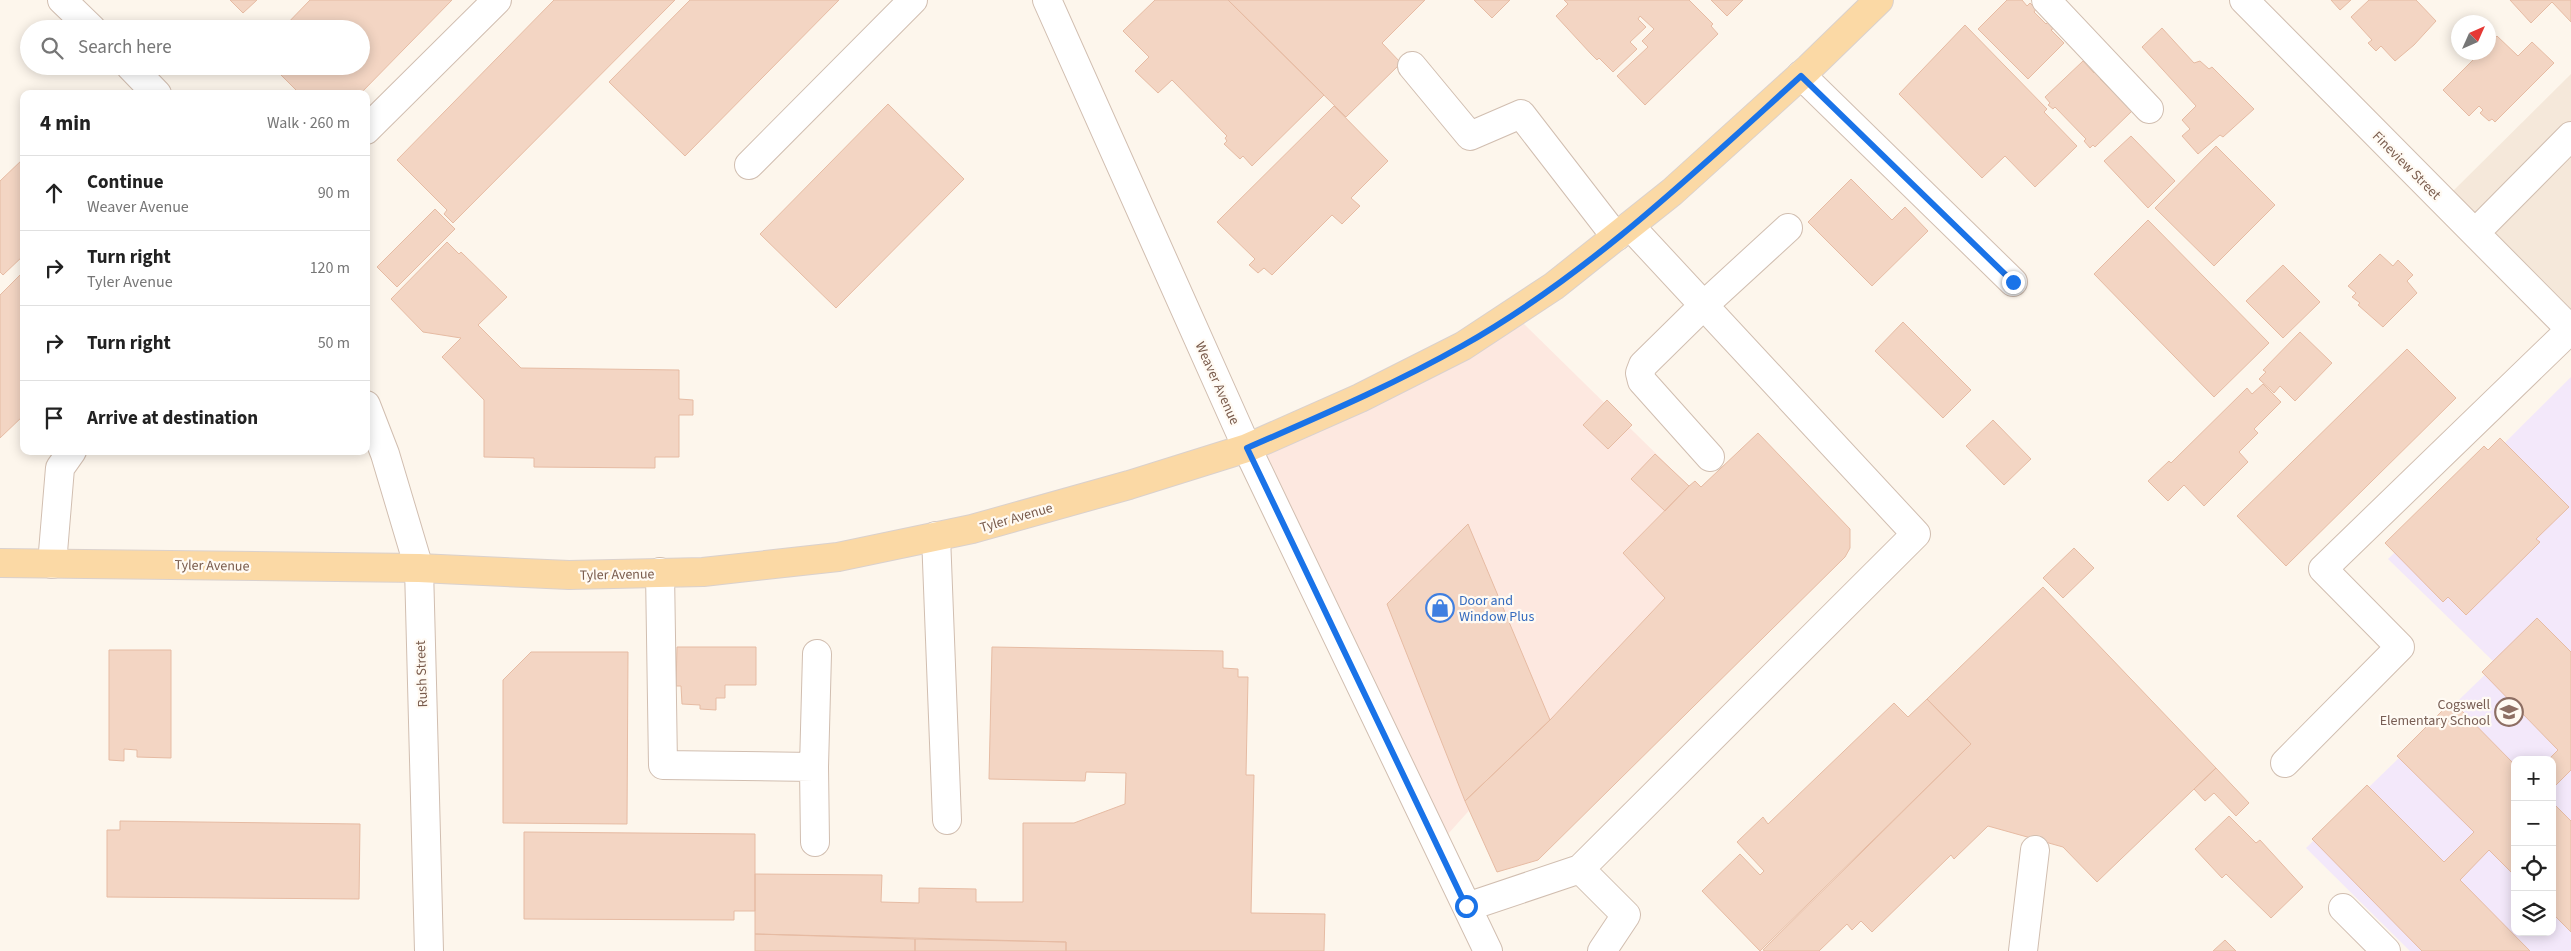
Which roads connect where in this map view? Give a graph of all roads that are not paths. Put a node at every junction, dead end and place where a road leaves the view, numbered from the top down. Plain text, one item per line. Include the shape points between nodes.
1 (497, 0) edge
2 (913, 0) edge
3 (1047, 0) edge
4 (1880, 0) edge
5 (2046, 0) edge
6 (2244, 0) edge
7 (66, 1) edge
8 (84, 20) edge
9 (1412, 66) dead end
10 (139, 75) edge
11 (1801, 76) junction
12 (153, 90) edge
13 (2149, 109) dead end
14 (370, 126) edge
15 (2571, 136) edge
16 (749, 165) dead end
17 (1788, 228) dead end
18 (1623, 232) junction
19 (2475, 233) junction
20 (2013, 282) dead end
21 (1703, 306) junction
22 (2571, 329) edge
23 (370, 416) edge
24 (1247, 448) junction
25 (69, 455) edge
26 (1710, 457) dead end
27 (936, 536) junction
28 (0, 563) edge
29 (52, 564) junction
30 (419, 568) junction
31 (660, 572) junction
32 (818, 654) dead end
33 (2285, 763) dead end
34 (814, 767) junction
35 (947, 820) dead end
36 (816, 842) dead end
37 (2035, 850) dead end
38 (1580, 869) junction
39 (1466, 906) junction
40 (2343, 908) dead end
41 (428, 951) edge
42 (1488, 951) edge
43 (1602, 951) edge
44 (2023, 951) edge
45 (2386, 951) edge

1 - 14 street
2 - 16 street
3 - 24 street, Weaver Avenue
4 - 11 main road, Tyler Avenue
5 - 13 street
6 - 19 street, Fineview Street
7 - 8 street
9 - 18 street via 1470,136 1521,114
10 - 12 street
11 - 18 main road, Tyler Avenue
11 - 20 street
15 - 19 street
17 - 21 street
18 - 21 street
18 - 24 main road, Tyler Avenue via 1554,286 1463,346 1360,398
19 - 22 street, Fineview Street
21 - 26 street via 1643,364 1640,373 1642,381
21 - 38 street via 1916,534
22 - 33 street via 2323,570 2400,647
23 - 30 street, Rush Street
24 - 27 main road, Tyler Avenue via 1129,485
24 - 39 street, Weaver Avenue
25 - 29 street via 60,468
27 - 31 main road, Tyler Avenue via 838,557 704,572
27 - 35 street
28 - 29 main road, Tyler Avenue
29 - 30 main road, Tyler Avenue
30 - 31 main road, Tyler Avenue via 569,575
30 - 41 street, Rush Street
31 - 34 street via 663,765
32 - 34 street
34 - 36 street
37 - 44 street
38 - 39 street
38 - 43 street via 1626,915
39 - 42 street, Weaver Avenue
40 - 45 street

